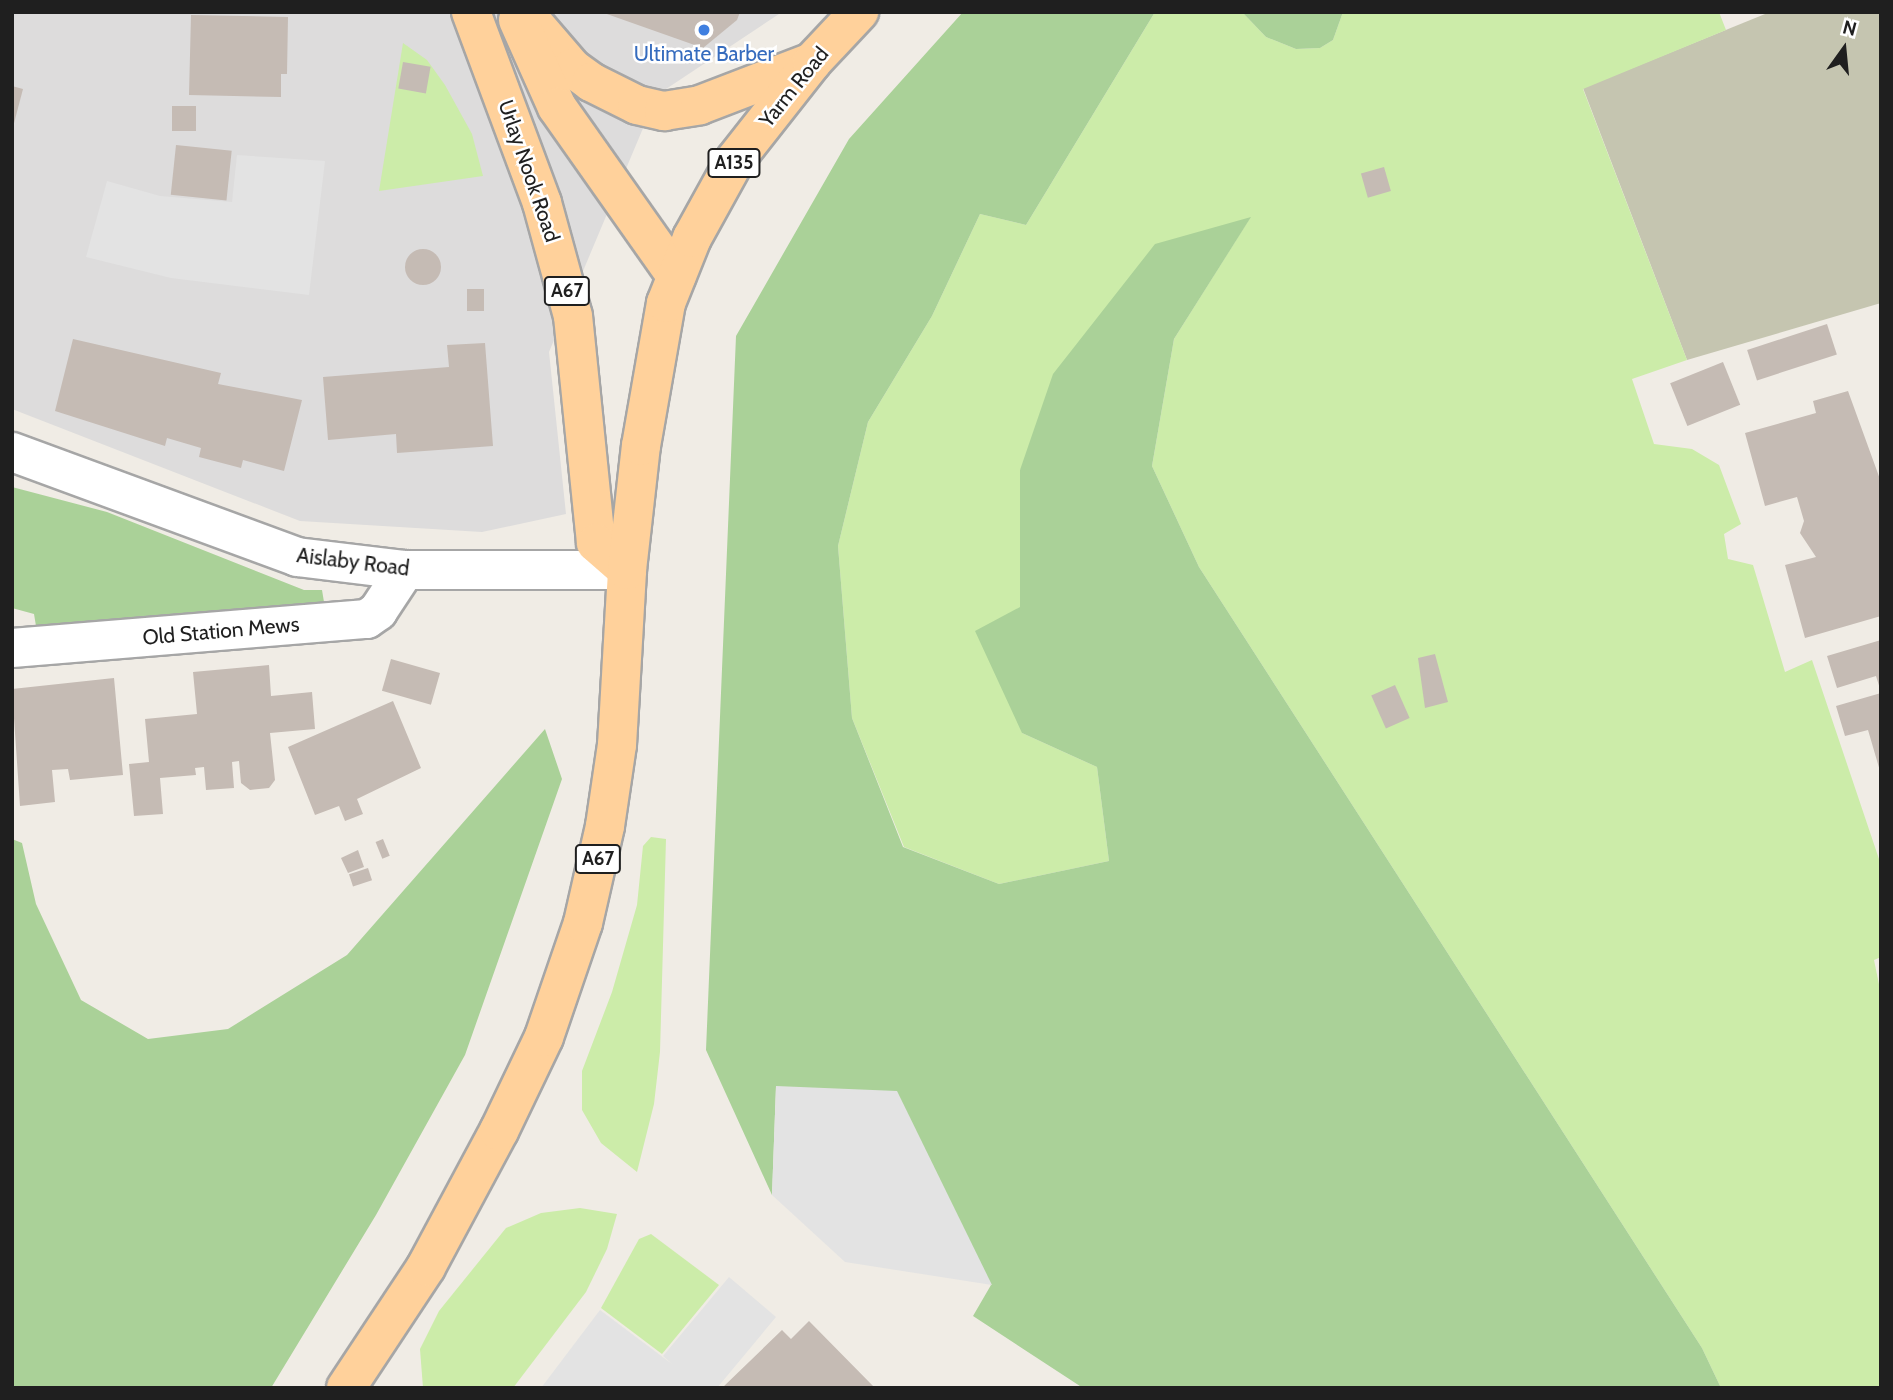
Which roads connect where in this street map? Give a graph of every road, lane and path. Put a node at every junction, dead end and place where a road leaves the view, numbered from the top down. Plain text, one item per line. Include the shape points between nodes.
1 (471, 12) edge
2 (516, 12) edge
3 (524, 12) edge
4 (859, 12) edge
5 (812, 62) junction
6 (676, 276) junction
7 (12, 452) edge
8 (405, 570) junction
9 (627, 570) junction
10 (12, 648) edge
11 (346, 1388) edge

1 - 9 main road, Urlay Nook Road / A67 via 542,203 573,316 596,542
2 - 6 main road, Urlay Nook Road via 523,40 557,107
3 - 5 main road via 572,68 591,82 637,105 664,111 700,105
4 - 5 main road, Yarm Road / A135
5 - 6 main road, Yarm Road / A135 via 723,180
6 - 9 main road, A67 via 657,342
7 - 8 street, Aislaby Road via 297,557
8 - 9 street, Aislaby Road
8 - 10 street, Old Station Mews via 378,611 367,619
9 - 11 main road, A67 via 617,745 606,826 583,923 548,1024 499,1131 426,1267

